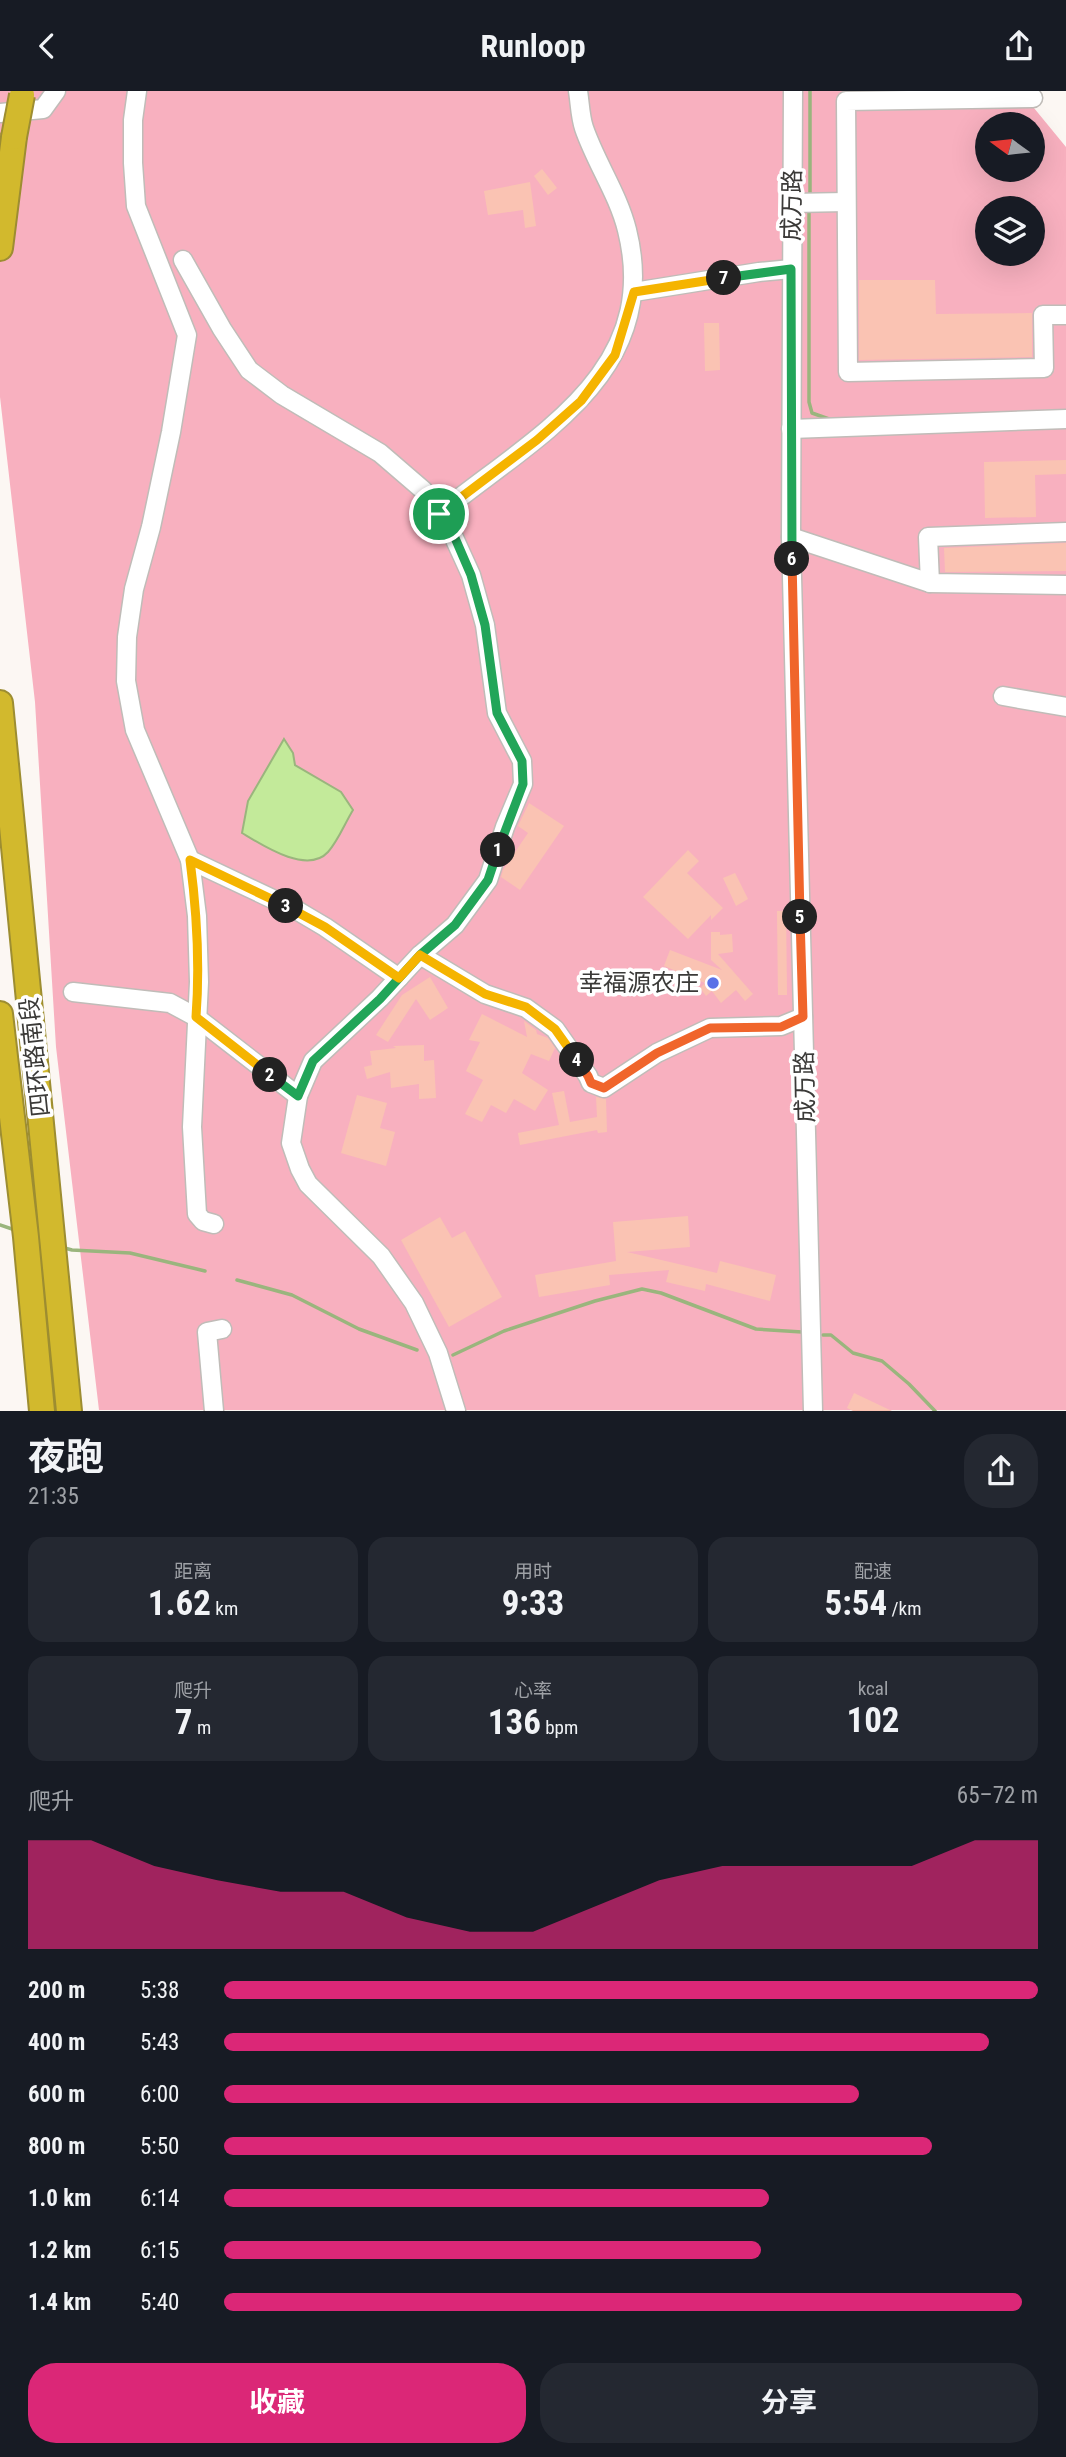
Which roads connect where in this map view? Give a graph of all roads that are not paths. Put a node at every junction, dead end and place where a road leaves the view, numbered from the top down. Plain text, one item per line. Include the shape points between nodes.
1 (55, 91) edge
2 (137, 91) edge
3 (578, 91) edge
4 (793, 91) edge
5 (22, 93) edge
6 (870, 96) edge
7 (1033, 98) dead end
8 (0, 113) edge
9 (846, 202) junction
10 (792, 203) junction
11 (0, 248) edge
12 (183, 260) dead end
13 (791, 269) junction
14 (634, 292) junction
15 (1066, 315) edge
16 (1066, 419) edge
17 (791, 429) junction
18 (439, 514) junction
19 (1066, 532) edge
20 (791, 537) junction
21 (929, 583) junction
22 (1066, 585) edge
23 (1003, 696) dead end
24 (0, 703) edge
25 (1066, 708) edge
26 (190, 860) junction
27 (420, 955) junction
28 (399, 978) junction
29 (73, 992) dead end
30 (0, 1014) edge
31 (196, 1017) junction
32 (803, 1017) junction
33 (298, 1096) junction
34 (214, 1224) dead end
35 (222, 1329) dead end
36 (42, 1411) edge
37 (69, 1411) edge
38 (214, 1411) edge
39 (456, 1411) edge
40 (813, 1411) edge

1 - 8 street via 43,109
2 - 26 street via 133,120 136,206 187,335 152,527 134,589 126,681 135,730
3 - 14 street via 583,125 626,228
4 - 10 street, 成万路
5 - 11 highway, bridge
6 - 7 street
6 - 9 street via 846,101
9 - 10 street
9 - 15 street via 848,372 1044,367 1043,315
10 - 13 street, 成万路
12 - 18 street via 249,370 380,453 423,490
13 - 14 street
13 - 17 street, 成万路
14 - 18 street via 615,355 581,401
16 - 17 street
17 - 20 street, 成万路
18 - 27 street via 452,531 471,575 485,625 497,713 522,761 523,784 488,880 455,925
19 - 21 street via 928,537
20 - 21 street
20 - 32 street, 成万路
21 - 22 street
23 - 25 street
24 - 37 highway, 四环路南段
26 - 28 street via 298,911
26 - 31 street via 197,916
27 - 28 street
27 - 32 street via 485,994 526,1007 555,1029 591,1083 604,1088 657,1053 710,1028 781,1027
28 - 33 street via 313,1061
29 - 31 street via 170,1003
30 - 36 highway, 四环路南段
31 - 33 street
31 - 34 street via 192,1127 197,1214
32 - 40 street, 成万路
33 - 39 street via 291,1143 300,1169 308,1184 381,1256 415,1303 438,1353
35 - 38 street via 207,1332

